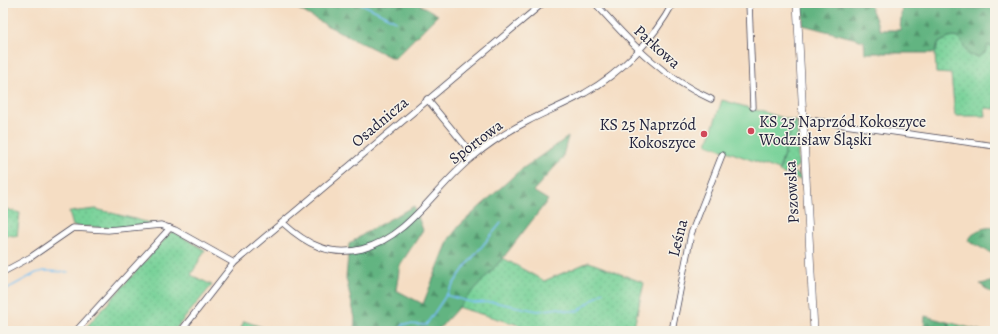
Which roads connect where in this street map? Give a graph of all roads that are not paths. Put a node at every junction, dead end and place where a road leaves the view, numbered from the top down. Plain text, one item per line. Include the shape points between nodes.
1 (543, 3) edge
2 (595, 3) edge
3 (673, 3) edge
4 (749, 3) edge
5 (797, 3) edge
6 (638, 51) junction
7 (427, 99) junction
8 (711, 99) dead end
9 (753, 107) dead end
10 (802, 119) junction
11 (995, 146) edge
12 (722, 155) dead end
13 (474, 156) junction
14 (283, 223) junction
15 (170, 228) junction
16 (234, 263) junction
17 (3, 272) edge
18 (76, 331) edge
19 (181, 331) edge
20 (672, 331) edge
21 (814, 331) edge

1 - 7 street, Osadnicza
2 - 6 street, Parkowa
3 - 6 street, Sportowa
4 - 9 street
5 - 10 main road, Pszowska
6 - 8 street, Parkowa via 673,79
6 - 13 street, Sportowa via 613,74 586,93 526,122
7 - 13 street
7 - 14 street, Osadnicza
10 - 11 street
10 - 21 main road, Pszowska
12 - 20 street, Leśna via 691,234
13 - 14 street, Sportowa via 408,223 384,241 356,250 334,252 310,244
14 - 16 street, Osadnicza
15 - 16 street
15 - 17 street via 161,225 108,230 74,228
15 - 18 street
16 - 19 street, Osadnicza

